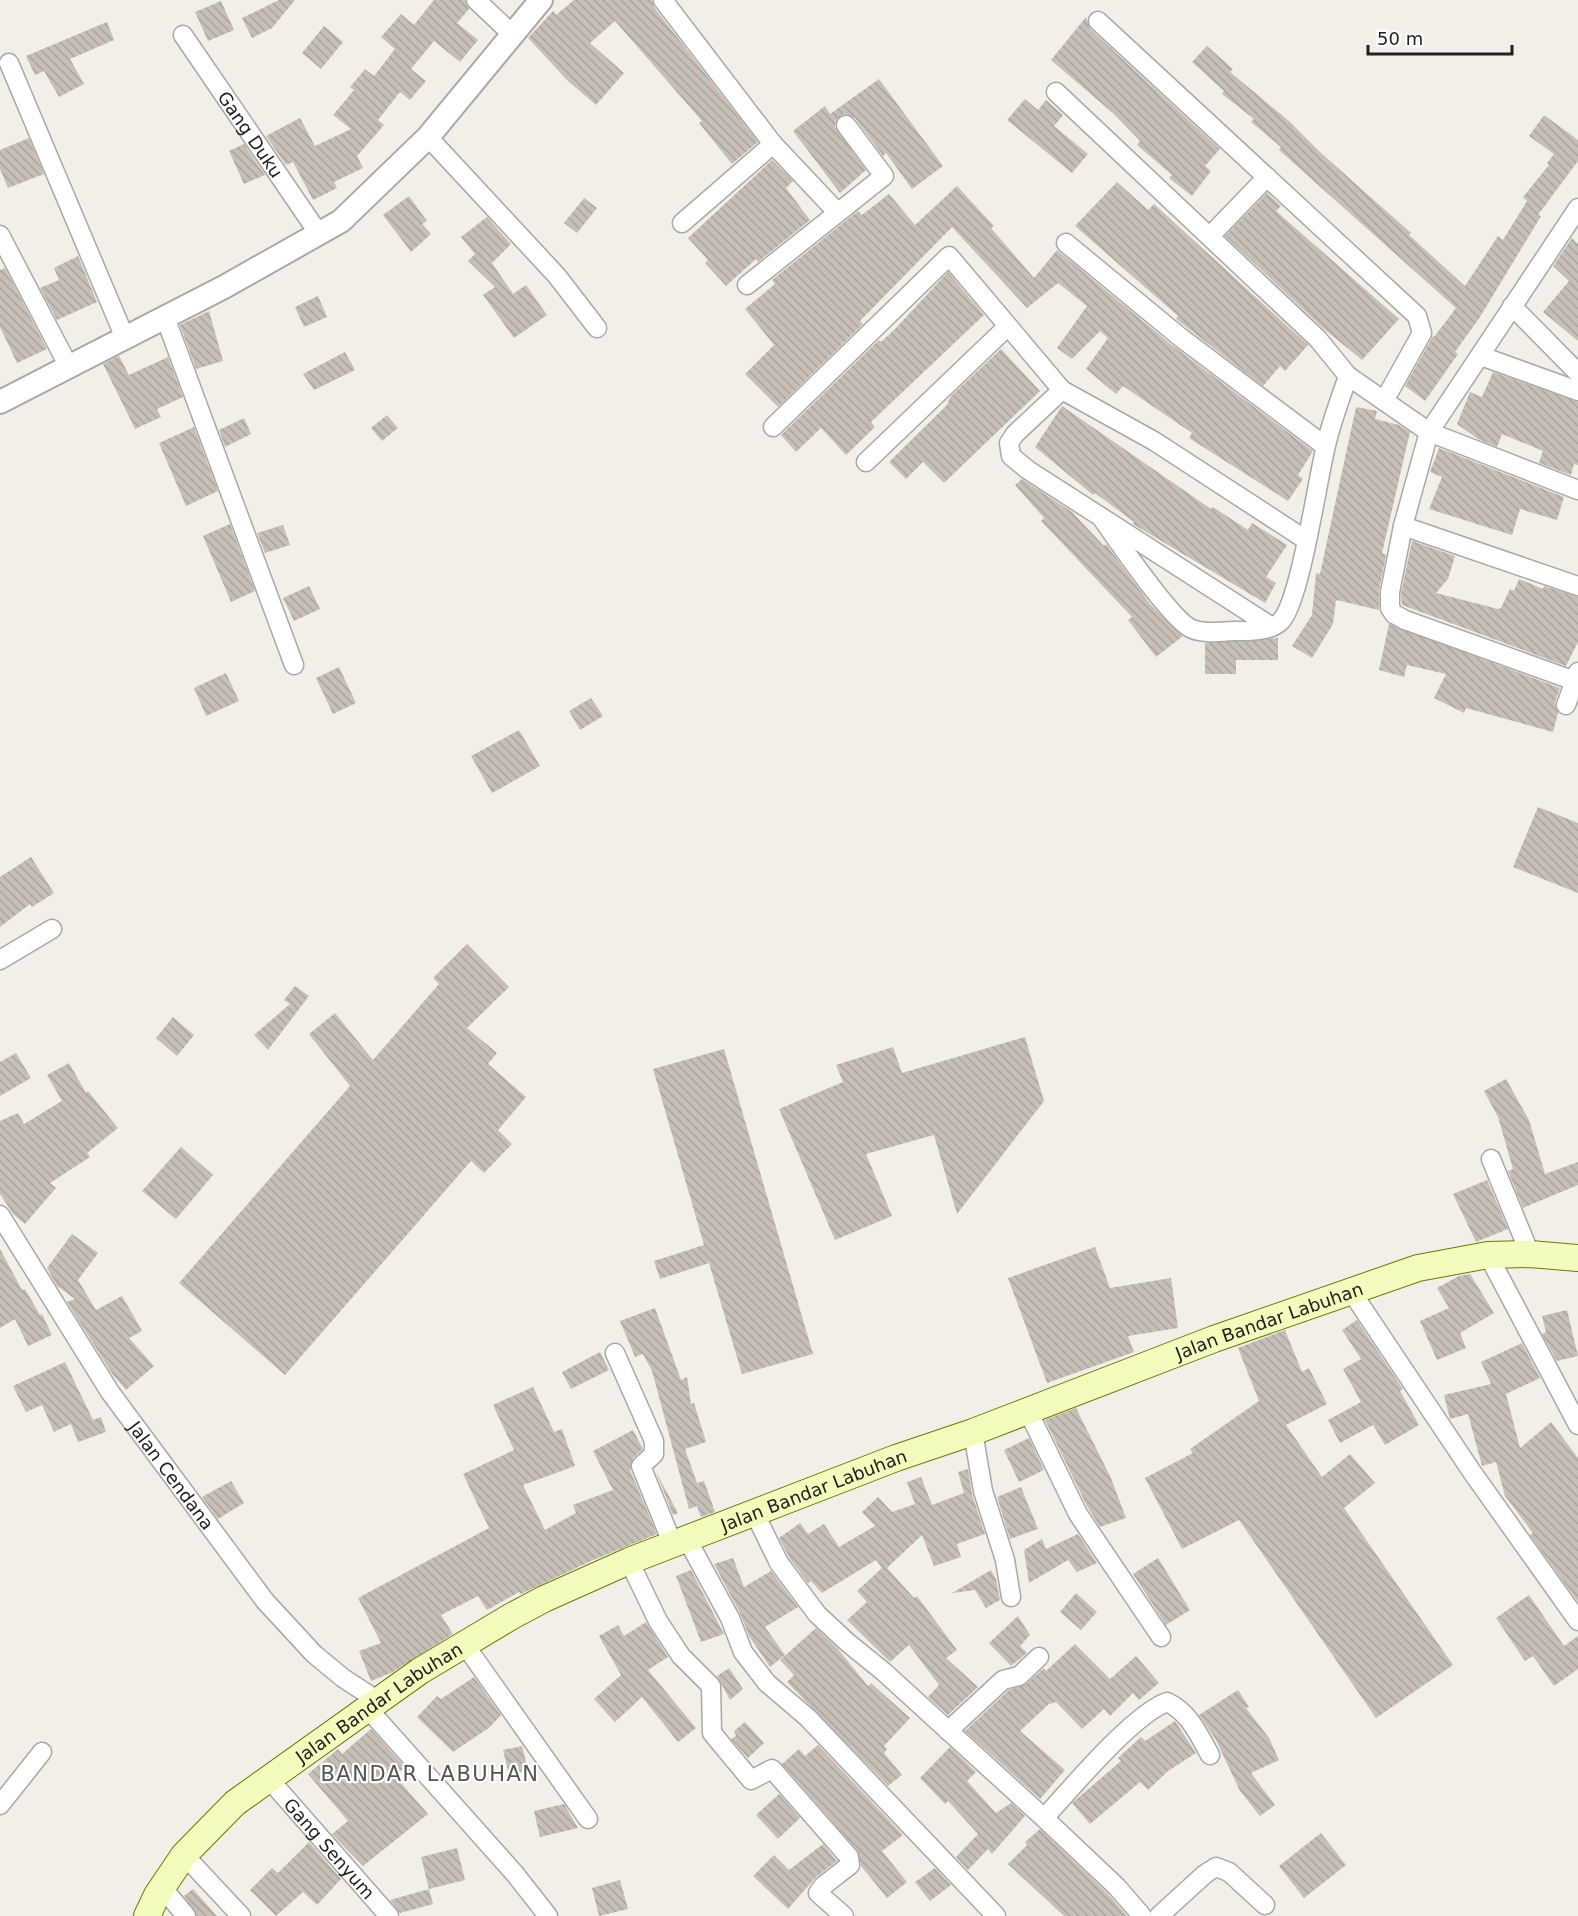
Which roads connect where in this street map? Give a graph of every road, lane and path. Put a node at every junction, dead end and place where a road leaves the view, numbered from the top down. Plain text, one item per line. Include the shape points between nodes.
1 (476, 0) edge
2 (541, 0) edge
3 (663, 0) edge
4 (1098, 21) dead end
5 (513, 34) junction
6 (183, 35) dead end
7 (9, 63) dead end
8 (1056, 92) dead end
9 (846, 125) dead end
10 (428, 137) junction
11 (773, 144) junction
12 (1267, 177) junction
13 (1578, 208) edge
14 (837, 212) junction
15 (682, 223) dead end
16 (1573, 231) edge
17 (319, 234) junction
18 (0, 235) edge
19 (1210, 236) junction
20 (1066, 243) dead end
21 (747, 285) dead end
22 (1512, 306) junction
23 (165, 317) junction
24 (1007, 327) junction
25 (597, 328) dead end
26 (125, 338) junction
27 (1481, 356) junction
28 (69, 367) junction
29 (1578, 373) edge
30 (1348, 376) junction
31 (1062, 390) junction
32 (1578, 391) edge
33 (1384, 401) junction
34 (0, 402) edge
35 (773, 427) dead end
36 (1429, 432) junction
37 (1325, 447) junction
38 (866, 462) dead end
39 (1578, 490) edge
40 (1103, 520) junction
41 (1403, 526) junction
42 (1306, 540) junction
43 (1578, 586) edge
44 (1272, 627) junction
45 (294, 665) dead end
46 (1576, 676) edge
47 (1566, 705) dead end
48 (52, 929) dead end
49 (0, 960) edge
50 (1491, 1159) dead end
51 (0, 1215) edge
52 (1530, 1254) junction
53 (1488, 1255) junction
54 (1578, 1258) edge
55 (1351, 1291) junction
56 (615, 1353) dead end
57 (1028, 1411) junction
58 (1578, 1425) edge
59 (973, 1432) junction
60 (754, 1512) junction
61 (680, 1543) junction
62 (629, 1562) junction
63 (1011, 1597) dead end
64 (1578, 1621) edge
65 (1161, 1637) dead end
66 (465, 1645) junction
67 (1039, 1657) dead end
68 (375, 1706) junction
69 (948, 1731) junction
70 (42, 1752) dead end
71 (1210, 1755) dead end
72 (269, 1779) junction
73 (0, 1805) edge
74 (1044, 1818) junction
75 (588, 1819) dead end
76 (184, 1855) junction
77 (162, 1887) junction
78 (1265, 1905) dead end
79 (147, 1916) edge
80 (186, 1916) edge
81 (241, 1916) edge
82 (389, 1916) edge
83 (548, 1916) edge
84 (844, 1916) edge
85 (996, 1916) edge
86 (1142, 1916) edge
87 (1159, 1916) edge

1 - 5 street
2 - 5 street
3 - 11 street
4 - 12 street
5 - 10 street
6 - 17 street, Gang Duku
7 - 26 street
8 - 19 street
9 - 14 street via 884,176
10 - 17 street via 341,221
10 - 25 street via 557,276
11 - 14 street
11 - 15 street
12 - 19 street
12 - 33 street via 1417,316 1422,333
13 - 16 street
14 - 21 street
16 - 22 street
17 - 23 street
18 - 28 street
19 - 30 street via 1318,339
20 - 37 street via 1180,337
22 - 27 street
22 - 29 street
23 - 26 street
23 - 45 street
24 - 31 street
24 - 35 street via 949,256
24 - 38 street
26 - 28 street
27 - 32 street
27 - 36 street
28 - 34 street
30 - 33 street
30 - 37 street
31 - 40 street via 1015,434 1009,449 1011,456
31 - 42 street via 1154,441
33 - 36 street
36 - 39 street
36 - 41 street
37 - 42 street
40 - 44 street
40 - 44 street via 1182,624 1200,632
41 - 43 street
41 - 46 street via 1389,602 1394,614
42 - 44 street via 1290,604 1281,621
46 - 47 street
48 - 49 street
50 - 52 street
51 - 68 street, Jalan Cendana via 110,1392 265,1601 314,1654
52 - 53 main road, Jalan Bandar Labuhan
52 - 54 main road, Jalan Bandar Labuhan
53 - 55 main road, Jalan Bandar Labuhan via 1419,1268
53 - 58 street
55 - 57 main road, Jalan Bandar Labuhan
55 - 64 street
56 - 61 street via 656,1449 643,1462 642,1474
57 - 59 main road, Jalan Bandar Labuhan
57 - 65 street via 1078,1514
59 - 60 main road, Jalan Bandar Labuhan
59 - 63 street via 982,1491 1005,1560
60 - 61 main road, Jalan Bandar Labuhan
60 - 69 street via 779,1563 817,1614
61 - 62 main road, Jalan Bandar Labuhan
61 - 85 street via 730,1618 743,1652 767,1683 808,1718
62 - 66 main road, Jalan Bandar Labuhan via 512,1616
62 - 84 street via 658,1621 681,1656 711,1686 712,1733 751,1780 772,1769 849,1857 850,1865 818,1893
66 - 68 main road, Jalan Bandar Labuhan via 420,1671
66 - 75 street
67 - 69 street via 1019,1676 1003,1680
68 - 72 main road, Jalan Bandar Labuhan
68 - 83 street, Jalan Cendana
69 - 74 street
70 - 73 street
71 - 74 street via 1191,1722 1178,1707 1167,1702 1154,1707 1113,1745
72 - 76 main road, Jalan Bandar Labuhan via 235,1803
72 - 82 street, Gang Senyum
74 - 86 street
76 - 77 main road, Jalan Bandar Labuhan
76 - 81 street
77 - 79 main road, Jalan Bandar Labuhan
77 - 80 street
78 - 87 street via 1229,1872 1216,1868

